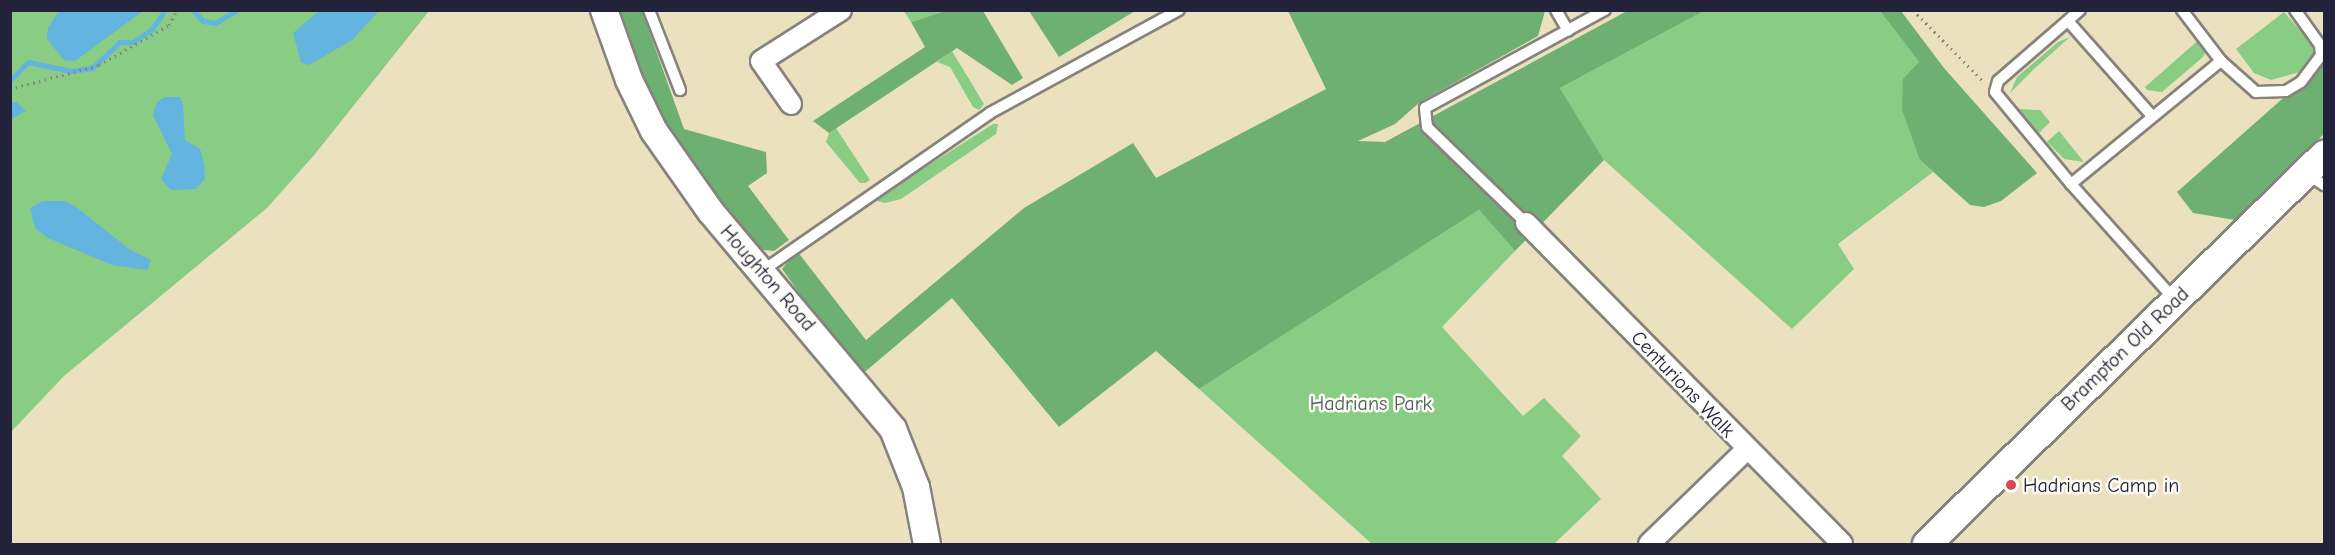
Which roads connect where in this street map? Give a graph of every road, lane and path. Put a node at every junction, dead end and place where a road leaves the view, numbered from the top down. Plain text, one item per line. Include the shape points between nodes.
1 (177, 10) edge
2 (604, 10) edge
3 (649, 10) edge
4 (841, 10) edge
5 (1179, 10) edge
6 (1556, 10) edge
7 (1605, 10) edge
8 (1913, 10) edge
9 (2080, 10) edge
10 (2182, 10) edge
11 (2295, 10) edge
12 (812, 18) edge
13 (2068, 21) junction
14 (1568, 31) junction
15 (2221, 61) junction
16 (10, 89) edge
17 (680, 90) dead end
18 (1995, 92) junction
19 (791, 104) dead end
20 (2152, 116) junction
21 (2318, 171) edge
22 (2071, 184) junction
23 (1526, 223) joint
24 (762, 271) junction
25 (2175, 300) junction
26 (1747, 449) junction
27 (927, 544) edge
28 (1649, 544) edge
29 (1842, 544) edge
30 (1927, 544) edge

1 - 16 path via 169,25 99,65
2 - 24 street, Houghton Road via 629,80 654,130 711,212
3 - 17 lane
4 - 12 street
5 - 24 lane via 990,113
6 - 14 lane
7 - 14 lane
8 - 18 path
9 - 13 lane
10 - 15 lane
11 - 15 lane via 2320,45 2321,55 2301,82 2286,91 2256,92
12 - 19 street via 761,62
13 - 18 lane via 1998,81
13 - 20 lane
14 - 23 lane via 1425,108 1427,127
15 - 20 lane
18 - 22 lane
20 - 22 lane
21 - 25 main road, Brampton Old Road
22 - 25 lane
23 - 26 street, Centurions Walk
24 - 27 street, Houghton Road via 893,429 916,487
25 - 30 main road, Brampton Old Road
26 - 28 street
26 - 29 street, Centurions Walk

